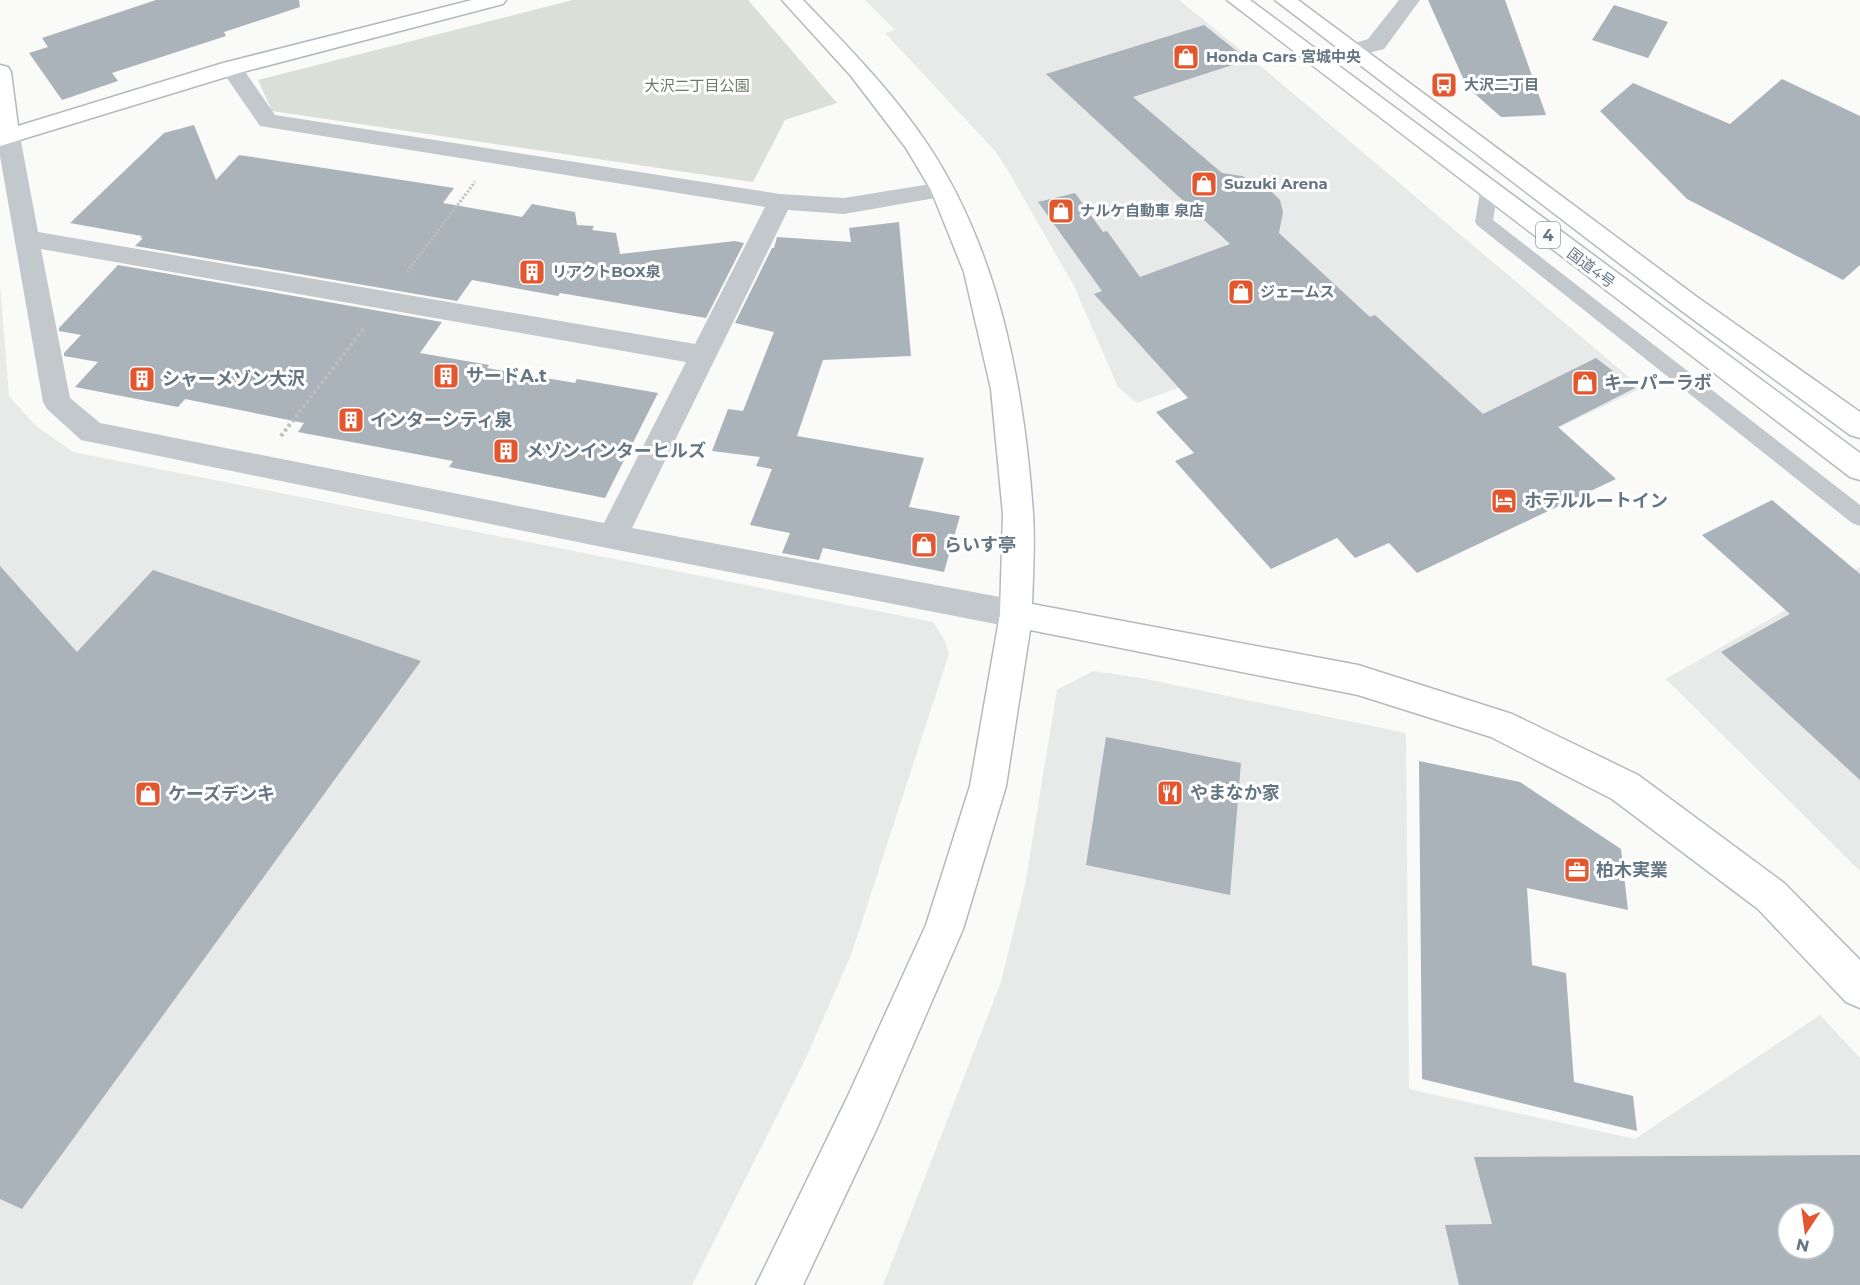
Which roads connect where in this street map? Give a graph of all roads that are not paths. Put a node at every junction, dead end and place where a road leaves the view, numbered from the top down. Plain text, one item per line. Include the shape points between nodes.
1 (496, 0) edge
2 (792, 0) edge
3 (1237, 0) edge
4 (1285, 0) edge
5 (1410, 0) edge
6 (1353, 51) junction
7 (231, 68) junction
8 (0, 72) edge
9 (4, 137) edge
10 (943, 190) junction
11 (1489, 192) junction
12 (780, 202) junction
13 (27, 238) junction
14 (704, 355) junction
15 (1860, 427) edge
16 (1860, 469) edge
17 (1860, 517) edge
18 (612, 537) junction
19 (1016, 614) junction
20 (1860, 988) edge
21 (779, 1285) edge

1 - 7 main road
2 - 10 main road via 859,71 917,146
3 - 11 main road, 国道4号 / 4
4 - 6 main road, 国道4号 / 4
5 - 6 street via 1376,44
6 - 15 main road, 国道4号 / 4
7 - 9 main road
7 - 12 street via 268,122
8 - 9 main road
9 - 13 street
10 - 12 street via 844,206
10 - 19 main road via 977,272 1005,388 1018,514
11 - 16 main road, 国道4号 / 4
11 - 17 lane via 1484,222
12 - 14 street
13 - 14 street
13 - 18 street via 57,402 91,432
14 - 18 street
18 - 19 street
19 - 20 main road via 1358,680 1500,725 1625,787 1771,896
19 - 21 main road via 988,786 944,929

